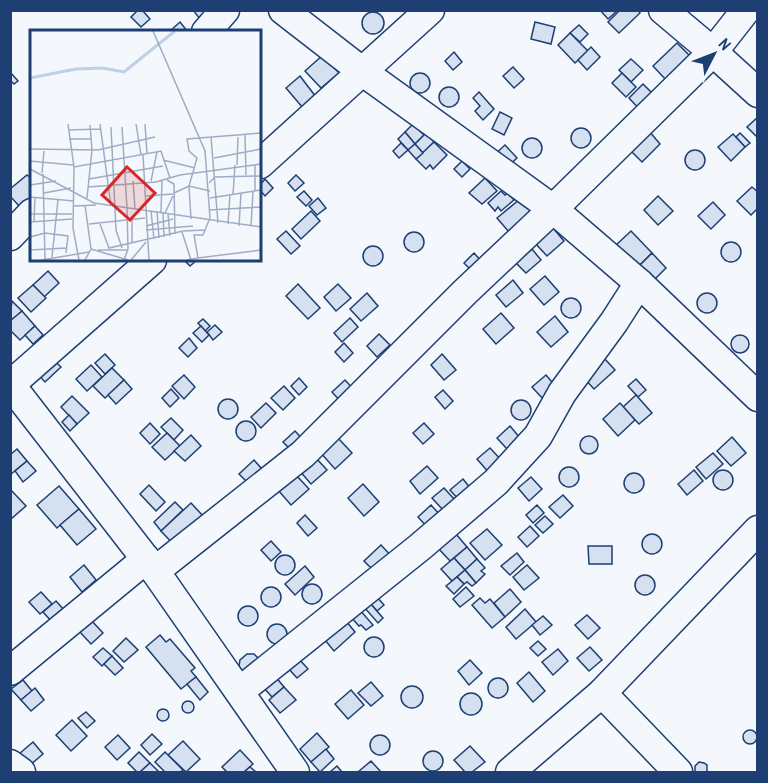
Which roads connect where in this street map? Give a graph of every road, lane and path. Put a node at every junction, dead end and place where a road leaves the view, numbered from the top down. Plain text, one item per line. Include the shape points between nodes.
1 (225, 10) edge
2 (283, 10) edge
3 (430, 10) edge
4 (663, 10) edge
5 (746, 10) edge
6 (208, 30) edge
7 (713, 52) junction
8 (363, 72) junction
9 (758, 93) edge
10 (261, 163) edge
11 (553, 209) junction
12 (30, 215) edge
13 (10, 236) edge
14 (151, 261) edge
15 (639, 283) junction
16 (11, 385) edge
17 (758, 397) edge
18 (758, 530) edge
19 (150, 565) junction
20 (10, 671) edge
21 (240, 691) junction
22 (602, 693) junction
23 (10, 764) edge
24 (21, 772) edge
25 (296, 772) edge
26 (510, 772) edge
27 (678, 772) edge

1 - 6 street
2 - 8 street
3 - 8 street
4 - 7 street
5 - 7 street
7 - 9 street
7 - 11 street
8 - 10 street
8 - 11 street
11 - 15 street
11 - 19 street via 303,454
12 - 13 street
14 - 16 street
15 - 17 street
15 - 21 street via 562,393 538,436 496,482
16 - 19 street
18 - 22 street
19 - 20 street
19 - 21 street
21 - 25 street
22 - 26 street
22 - 27 street
23 - 24 street

